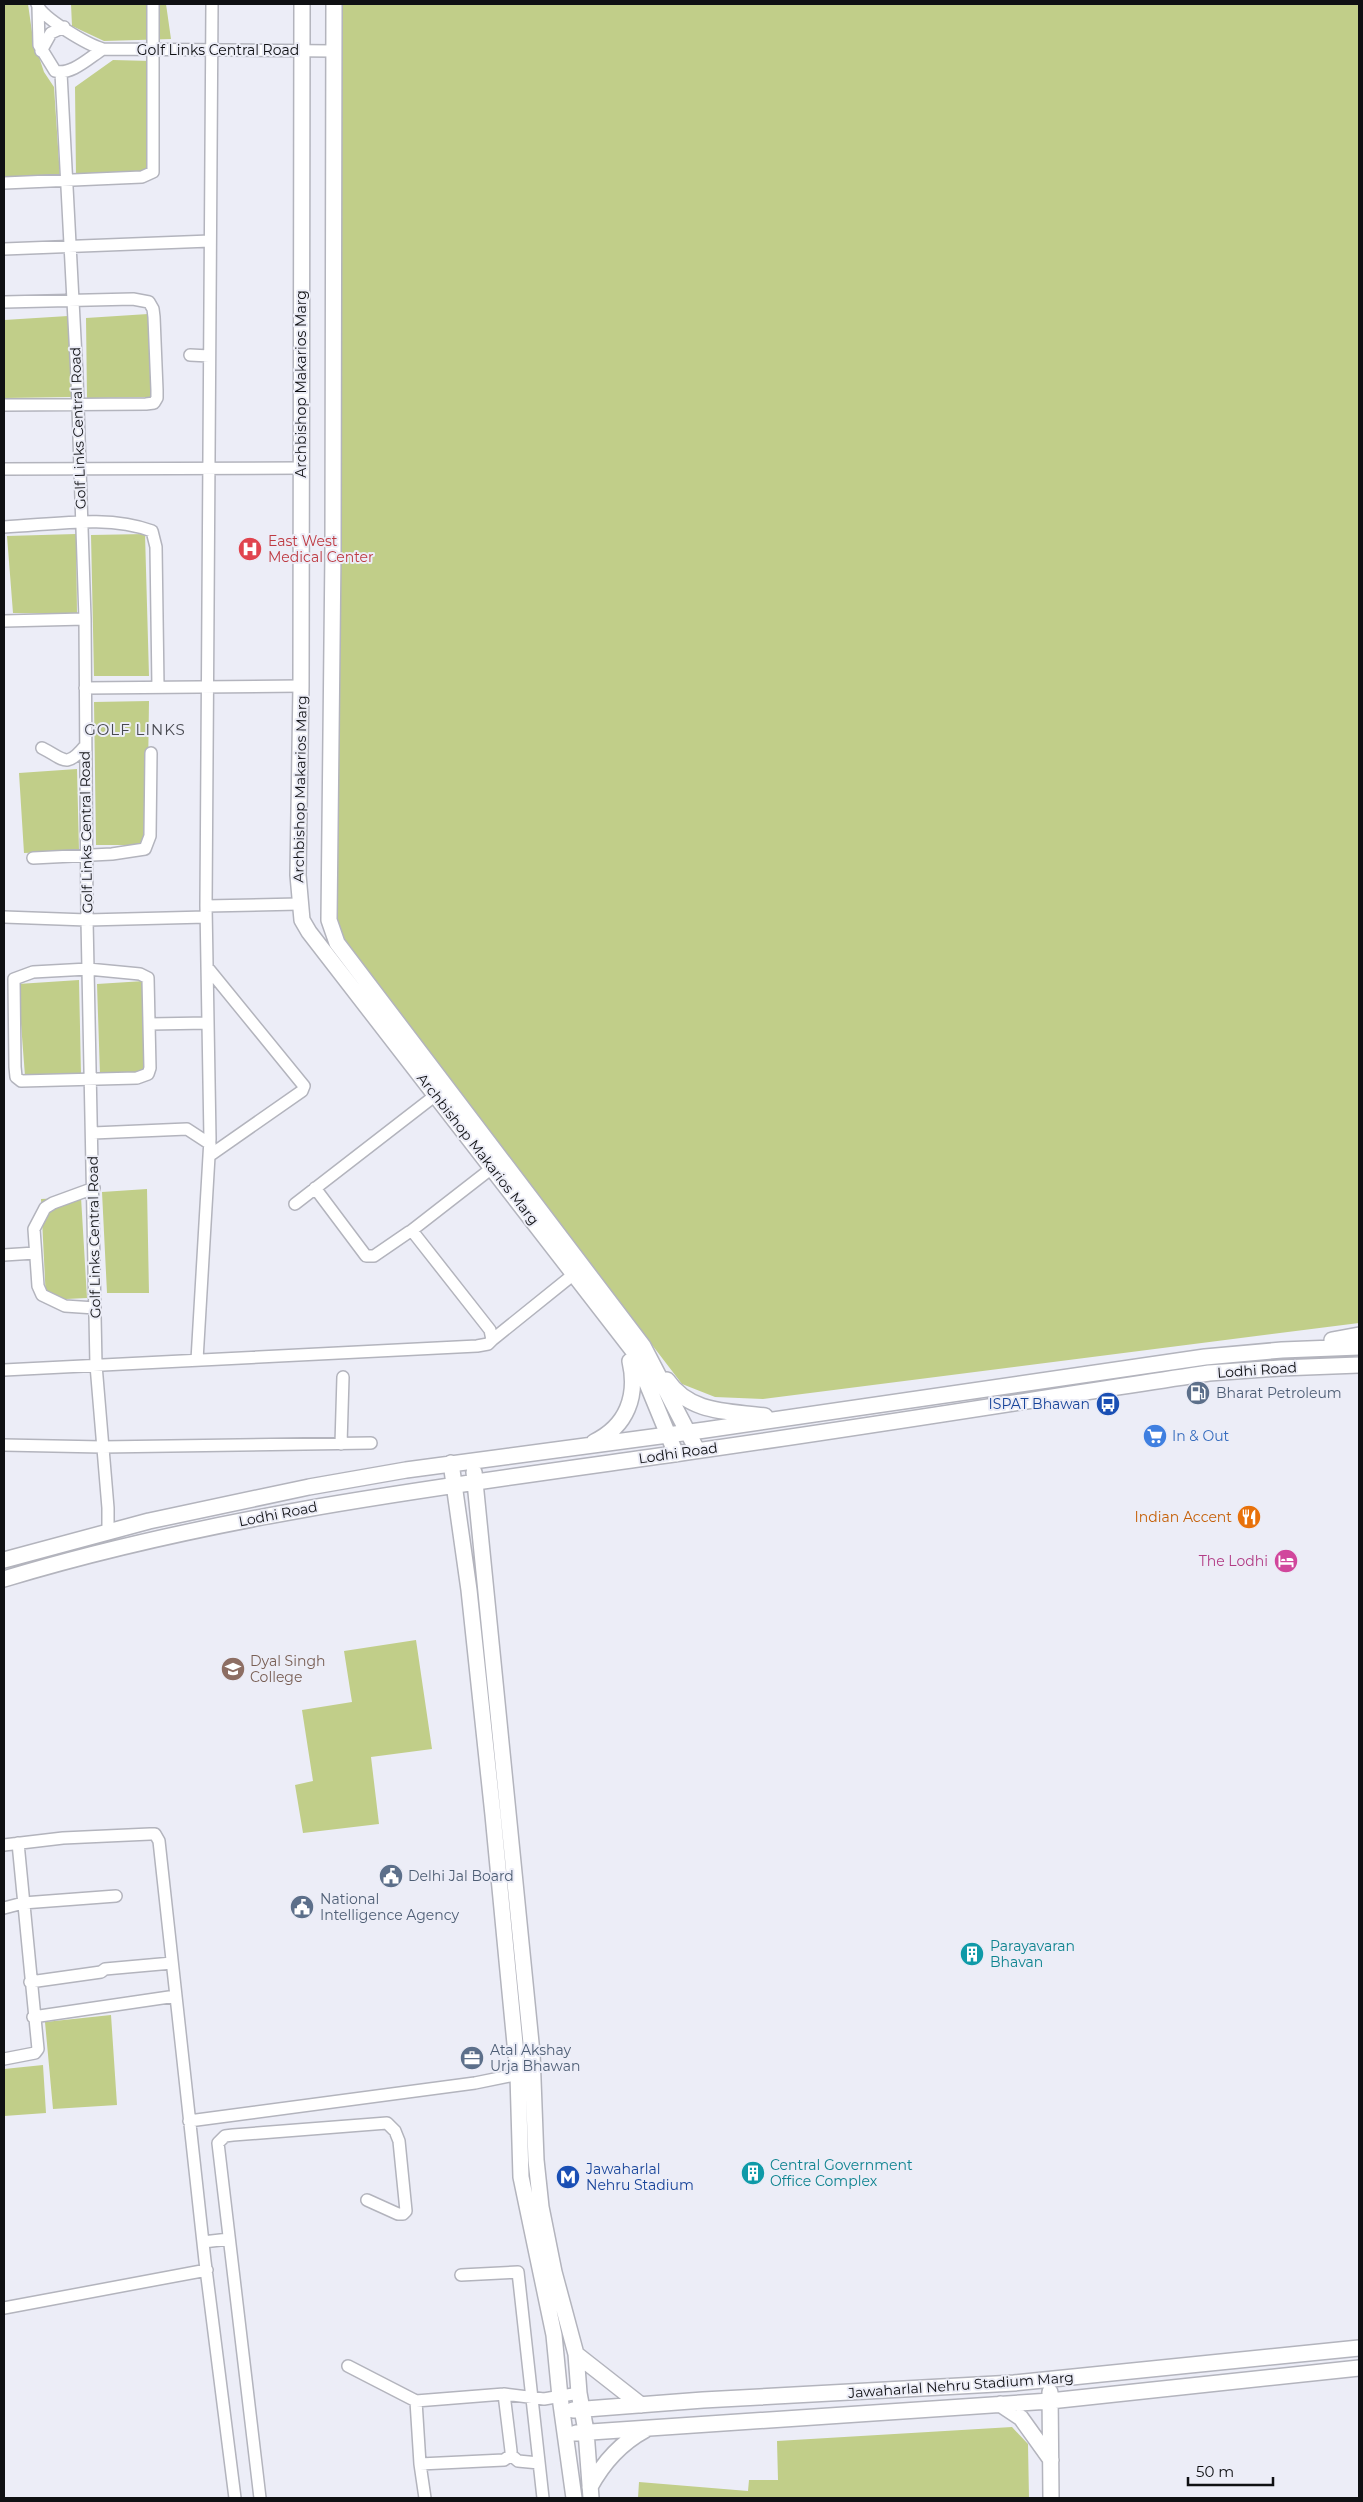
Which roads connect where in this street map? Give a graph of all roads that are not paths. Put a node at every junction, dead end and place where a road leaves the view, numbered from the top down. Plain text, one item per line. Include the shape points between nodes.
1 (153, 4) edge
2 (212, 4) edge
3 (302, 4) edge
4 (334, 4) edge
5 (38, 5) edge
6 (64, 27) junction
7 (212, 48) junction
8 (153, 49) junction
9 (103, 50) junction
10 (302, 50) junction
11 (42, 51) junction
12 (332, 51) junction
13 (61, 73) junction
14 (68, 179) junction
15 (4, 183) edge
16 (210, 241) junction
17 (69, 248) junction
18 (4, 249) edge
19 (72, 300) junction
20 (4, 302) edge
21 (190, 355) dead end
22 (209, 356) junction
23 (4, 405) edge
24 (77, 406) junction
25 (207, 468) junction
26 (301, 468) junction
27 (4, 469) edge
28 (79, 469) junction
29 (81, 522) junction
30 (4, 527) edge
31 (85, 619) junction
32 (4, 621) edge
33 (301, 686) junction
34 (158, 687) junction
35 (206, 687) junction
36 (85, 688) junction
37 (85, 746) junction
38 (42, 748) dead end
39 (151, 753) dead end
40 (86, 856) junction
41 (33, 858) dead end
42 (299, 904) junction
43 (206, 911) junction
44 (4, 918) edge
45 (87, 920) junction
46 (206, 967) junction
47 (88, 969) junction
48 (150, 1024) junction
49 (208, 1024) junction
50 (91, 1079) junction
51 (441, 1091) junction
52 (92, 1133) junction
53 (210, 1150) junction
54 (492, 1168) junction
55 (94, 1188) junction
56 (315, 1188) junction
57 (295, 1204) dead end
58 (411, 1231) junction
59 (35, 1253) junction
60 (4, 1254) edge
61 (574, 1274) junction
62 (95, 1308) junction
63 (1359, 1335) edge
64 (492, 1340) junction
65 (626, 1342) junction
66 (643, 1346) junction
67 (1359, 1347) edge
68 (1282, 1350) junction
69 (197, 1360) junction
70 (96, 1365) junction
71 (1359, 1365) edge
72 (4, 1370) edge
73 (343, 1377) dead end
74 (786, 1418) junction
75 (688, 1432) junction
76 (668, 1435) junction
77 (371, 1443) dead end
78 (341, 1444) junction
79 (4, 1445) edge
80 (583, 1446) junction
81 (102, 1447) junction
82 (697, 1450) junction
83 (676, 1454) junction
84 (473, 1460) junction
85 (451, 1463) junction
86 (475, 1481) junction
87 (454, 1485) junction
88 (108, 1532) junction
89 (4, 1560) edge
90 (4, 1579) edge
91 (18, 1843) junction
92 (4, 1845) edge
93 (116, 1896) dead end
94 (23, 1903) junction
95 (4, 1908) edge
96 (172, 1963) junction
97 (30, 1982) junction
98 (176, 1996) junction
99 (33, 2017) junction
100 (4, 2059) edge
101 (534, 2071) junction
102 (518, 2074) junction
103 (189, 2121) junction
104 (367, 2200) dead end
105 (229, 2239) junction
106 (203, 2242) junction
107 (206, 2270) junction
108 (461, 2275) dead end
109 (4, 2308) edge
110 (1359, 2348) edge
111 (576, 2354) junction
112 (348, 2366) dead end
113 (1359, 2368) edge
114 (1049, 2380) junction
115 (579, 2393) junction
116 (504, 2394) junction
117 (531, 2399) junction
118 (416, 2401) junction
119 (1050, 2401) junction
120 (1000, 2404) junction
121 (561, 2405) junction
122 (641, 2405) junction
123 (582, 2409) junction
124 (649, 2428) junction
125 (586, 2431) junction
126 (566, 2434) junction
127 (511, 2455) junction
128 (1051, 2460) junction
129 (539, 2463) junction
130 (420, 2464) junction
131 (590, 2493) edge
132 (235, 2498) edge
133 (260, 2498) edge
134 (425, 2498) edge
135 (543, 2498) edge
136 (574, 2498) edge
137 (1051, 2498) edge

1 - 8 street
2 - 7 street
3 - 10 street, Archbishop Makarios Marg
4 - 12 street, Archbishop Makarios Marg
5 - 6 street, Golf Links Central Road
5 - 11 street, Golf Links Central Road via 38,37
6 - 9 street, Golf Links Central Road
6 - 11 street via 51,33
7 - 8 street, Golf Links Central Road
7 - 10 street, Golf Links Central Road
7 - 16 street
8 - 9 street, Golf Links Central Road
8 - 14 street via 153,172 142,177
9 - 13 street
10 - 12 street, Golf Links Central Road
10 - 26 street, Archbishop Makarios Marg
11 - 13 street, Golf Links Central Road via 51,67
12 - 51 street, Archbishop Makarios Marg via 333,551 329,920 337,943
13 - 14 street, Golf Links Central Road
14 - 15 street
14 - 17 street, Golf Links Central Road
16 - 17 street
16 - 22 street
17 - 18 street
17 - 19 street, Golf Links Central Road
19 - 20 street
19 - 24 street, Golf Links Central Road
19 - 24 street via 142,299 153,309 155,326 158,398 154,403
21 - 22 street
22 - 25 street
23 - 24 street
24 - 28 street, Golf Links Central Road
25 - 26 street
25 - 28 street
25 - 35 street
26 - 33 street, Archbishop Makarios Marg
27 - 28 street
28 - 29 street, Golf Links Central Road
29 - 30 street
29 - 31 street, Golf Links Central Road
29 - 34 street via 132,523 152,531 155,537
31 - 32 street
31 - 36 street, Golf Links Central Road
33 - 35 street
33 - 42 street, Archbishop Makarios Marg
34 - 35 street
34 - 36 street
35 - 43 street
36 - 37 street, Golf Links Central Road
37 - 38 street via 75,759 66,761 58,760
37 - 40 street, Golf Links Central Road
39 - 40 street via 148,844 145,849
40 - 41 street
40 - 45 street, Golf Links Central Road
42 - 43 street
42 - 51 street, Archbishop Makarios Marg via 302,920 310,932
43 - 45 street
43 - 46 street
44 - 45 street
45 - 47 street, Golf Links Central Road
46 - 49 street
46 - 53 street via 304,1086 302,1091
47 - 48 street via 146,976 150,982
47 - 50 street, Golf Links Central Road
47 - 50 street via 33,972 20,976 14,980 12,994 16,1077 21,1082
48 - 49 street
48 - 50 street via 148,1074 137,1078
49 - 53 street
50 - 52 street, Golf Links Central Road
51 - 54 street, Archbishop Makarios Marg
51 - 56 street
51 - 66 street, Archbishop Makarios Marg
52 - 53 street via 187,1129
52 - 55 street, Golf Links Central Road
53 - 69 street
54 - 58 street
54 - 61 street, Archbishop Makarios Marg
55 - 59 street via 45,1208 34,1229
55 - 62 street, Golf Links Central Road
56 - 57 street
56 - 58 street via 366,1256 374,1256
58 - 64 street via 490,1330
59 - 60 street
59 - 62 street via 42,1295 65,1306
61 - 64 street
61 - 65 street, Archbishop Makarios Marg
62 - 70 street, Golf Links Central Road
63 - 68 street
64 - 69 street via 477,1346
65 - 76 street, Archbishop Makarios Marg via 634,1352
65 - 80 street via 634,1380 622,1420 608,1435
66 - 74 street via 669,1384 688,1402 709,1410
66 - 75 street, Archbishop Makarios Marg
67 - 68 street, Lodhi Road
68 - 74 street, Lodhi Road via 1205,1357
69 - 70 street
70 - 72 street
70 - 81 street, Golf Links Central Road
71 - 82 street, Lodhi Road via 1209,1374
73 - 78 street
74 - 75 street, Lodhi Road
75 - 76 street, Lodhi Road
75 - 82 street, Archbishop Makarios Marg
76 - 80 street, Lodhi Road
76 - 83 street, Archbishop Makarios Marg
77 - 78 street
78 - 81 street
79 - 81 street
80 - 84 street, Lodhi Road
81 - 88 street, Golf Links Central Road
82 - 83 street, Lodhi Road
83 - 86 street, Lodhi Road
84 - 85 street, Lodhi Road
84 - 86 street
85 - 87 street
85 - 88 street, Lodhi Road via 309,1487
86 - 87 street, Lodhi Road
86 - 101 street
87 - 90 street, Lodhi Road via 309,1508 152,1539
87 - 102 street via 481,1696
88 - 89 street, Lodhi Road
91 - 92 street
91 - 94 street
91 - 96 street via 155,1834 159,1840
93 - 94 street
94 - 95 street
94 - 97 street
96 - 97 street via 105,1969
96 - 98 street
97 - 99 street
98 - 99 street
98 - 103 street
99 - 100 street via 38,2051
101 - 102 street
101 - 111 street via 536,2160 541,2207
102 - 103 street via 475,2083
102 - 121 street via 521,2178 554,2335
103 - 106 street
104 - 105 street via 398,2214 406,2211 399,2141 387,2123 224,2136 218,2143
105 - 106 street
105 - 133 street
106 - 107 street
107 - 109 street
107 - 132 street
108 - 117 street via 518,2272
110 - 114 street, Jawaharlal Nehru Stadium Marg
111 - 115 street
111 - 122 street
112 - 118 street
113 - 119 street, Jawaharlal Nehru Stadium Marg
114 - 119 street
114 - 122 street, Jawaharlal Nehru Stadium Marg
115 - 121 street
115 - 123 street
116 - 117 street
116 - 118 street
116 - 127 street
117 - 121 street
117 - 129 street
118 - 130 street
119 - 120 street, Jawaharlal Nehru Stadium Marg
119 - 128 street
120 - 124 street, Jawaharlal Nehru Stadium Marg
120 - 128 street via 1021,2418
121 - 123 street, Jawaharlal Nehru Stadium Marg
121 - 126 street
122 - 123 street, Jawaharlal Nehru Stadium Marg
123 - 125 street
124 - 125 street, Jawaharlal Nehru Stadium Marg
124 - 131 street via 634,2436 606,2462
125 - 126 street, Jawaharlal Nehru Stadium Marg
125 - 131 street
126 - 136 street
127 - 129 street via 518,2461
127 - 130 street via 504,2460
128 - 137 street
129 - 135 street
130 - 134 street

